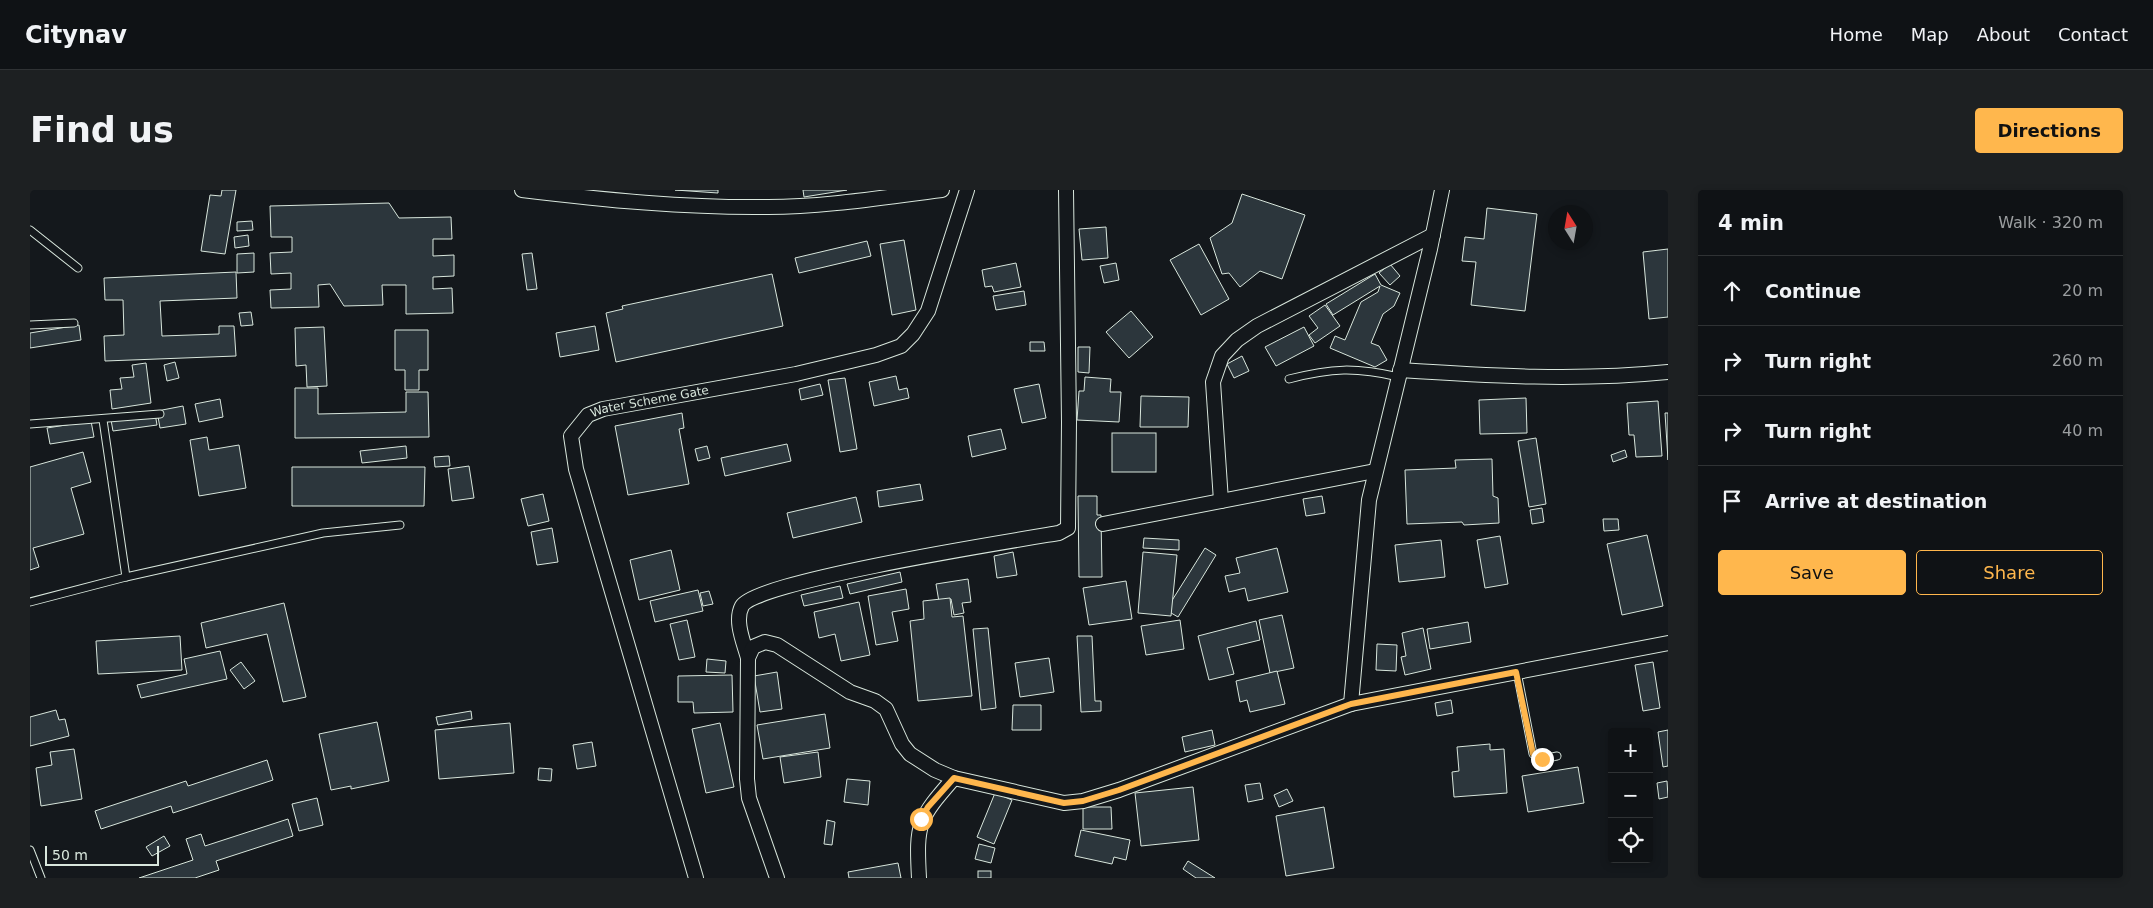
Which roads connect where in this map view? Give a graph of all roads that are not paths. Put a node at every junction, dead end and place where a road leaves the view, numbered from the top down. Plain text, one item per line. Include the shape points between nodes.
1 (522, 190) edge
2 (942, 190) edge
3 (967, 190) edge
4 (1066, 190) edge
5 (1442, 190) edge
6 (30, 230) edge
7 (1433, 235) junction
8 (78, 268) dead end
9 (74, 323) dead end
10 (30, 325) edge
11 (1668, 372) edge
12 (1400, 374) junction
13 (1289, 379) dead end
14 (160, 414) dead end
15 (103, 420) junction
16 (30, 424) edge
17 (1376, 471) junction
18 (1221, 501) junction
19 (1103, 524) dead end
20 (400, 525) dead end
21 (126, 576) junction
22 (30, 602) edge
23 (1668, 643) edge
24 (748, 658) junction
25 (1516, 672) junction
26 (1351, 704) junction
27 (1557, 756) dead end
28 (954, 778) junction
29 (30, 850) edge
30 (41, 878) edge
31 (696, 878) edge
32 (777, 878) edge
33 (919, 878) edge

1 - 2 street via 641,202 770,207
3 - 31 street, Water Scheme Gate via 928,312 901,346 796,374 603,409 588,415 571,436 576,469
4 - 24 street via 1068,528 1059,533 840,574 760,594 742,606 741,632
5 - 7 street
6 - 8 lane
7 - 12 street
7 - 18 street via 1257,326 1222,356 1213,382
9 - 10 lane
11 - 12 street via 1581,378
12 - 13 lane via 1341,370 1319,371
12 - 17 street
14 - 15 lane
15 - 16 lane
15 - 21 lane
17 - 18 street
17 - 26 street via 1369,500
18 - 19 street
20 - 21 lane via 323,533
21 - 22 lane
23 - 25 street
24 - 28 street via 754,646 765,642 777,644 850,692 875,701 886,709 910,754
24 - 32 street via 747,779 750,798
25 - 26 street
25 - 27 lane via 1533,754 1542,759
26 - 28 street via 1083,801 1064,803
28 - 33 street via 921,819 917,841
29 - 30 lane

